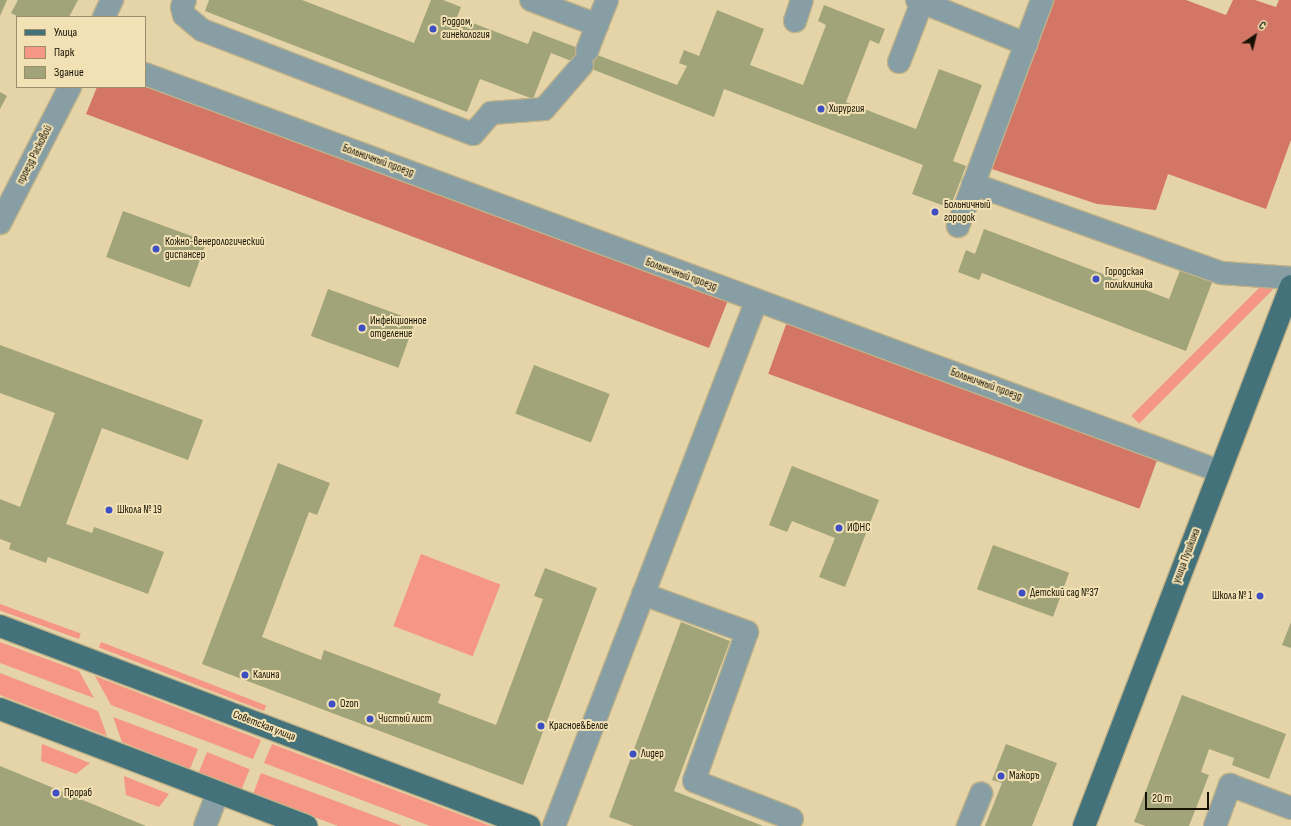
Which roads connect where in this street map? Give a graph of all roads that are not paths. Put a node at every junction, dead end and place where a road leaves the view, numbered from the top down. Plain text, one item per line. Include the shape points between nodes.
1 (112, 0) edge
2 (185, 0) edge
3 (531, 0) edge
4 (607, 0) edge
5 (802, 0) edge
6 (1042, 0) edge
7 (919, 1) edge
8 (104, 16) edge
9 (794, 21) dead end
10 (597, 25) junction
11 (1026, 44) junction
12 (900, 62) dead end
13 (146, 74) edge
14 (69, 88) edge
15 (973, 184) junction
16 (0, 223) edge
17 (958, 226) dead end
18 (1291, 278) edge
19 (1291, 286) edge
20 (756, 302) junction
21 (1219, 471) junction
22 (644, 594) junction
23 (0, 626) edge
24 (0, 709) edge
25 (218, 792) junction
26 (981, 793) dead end
27 (1291, 808) edge
28 (797, 824) edge
29 (205, 826) edge
30 (306, 826) edge
31 (529, 826) edge
32 (554, 826) edge
33 (968, 826) edge
34 (1084, 826) edge
35 (1215, 826) edge

1 - 8 street
2 - 10 street via 182,7 184,15 202,30 473,134 491,113 544,109 584,58
3 - 10 street
4 - 10 street
5 - 9 street
6 - 11 street
7 - 11 street
7 - 12 street
11 - 15 street
13 - 20 street, Больничный проезд
14 - 16 street, проезд Расковой
15 - 17 street
15 - 18 street via 1222,274
19 - 21 main road, улица Пушкина
20 - 21 street, Больничный проезд
20 - 22 street
21 - 34 main road, улица Пушкина
22 - 28 street via 747,632 694,780
22 - 32 street
23 - 31 main road, Советская улица
24 - 25 main road
25 - 29 street
25 - 30 main road
26 - 33 street
27 - 35 street via 1230,785

